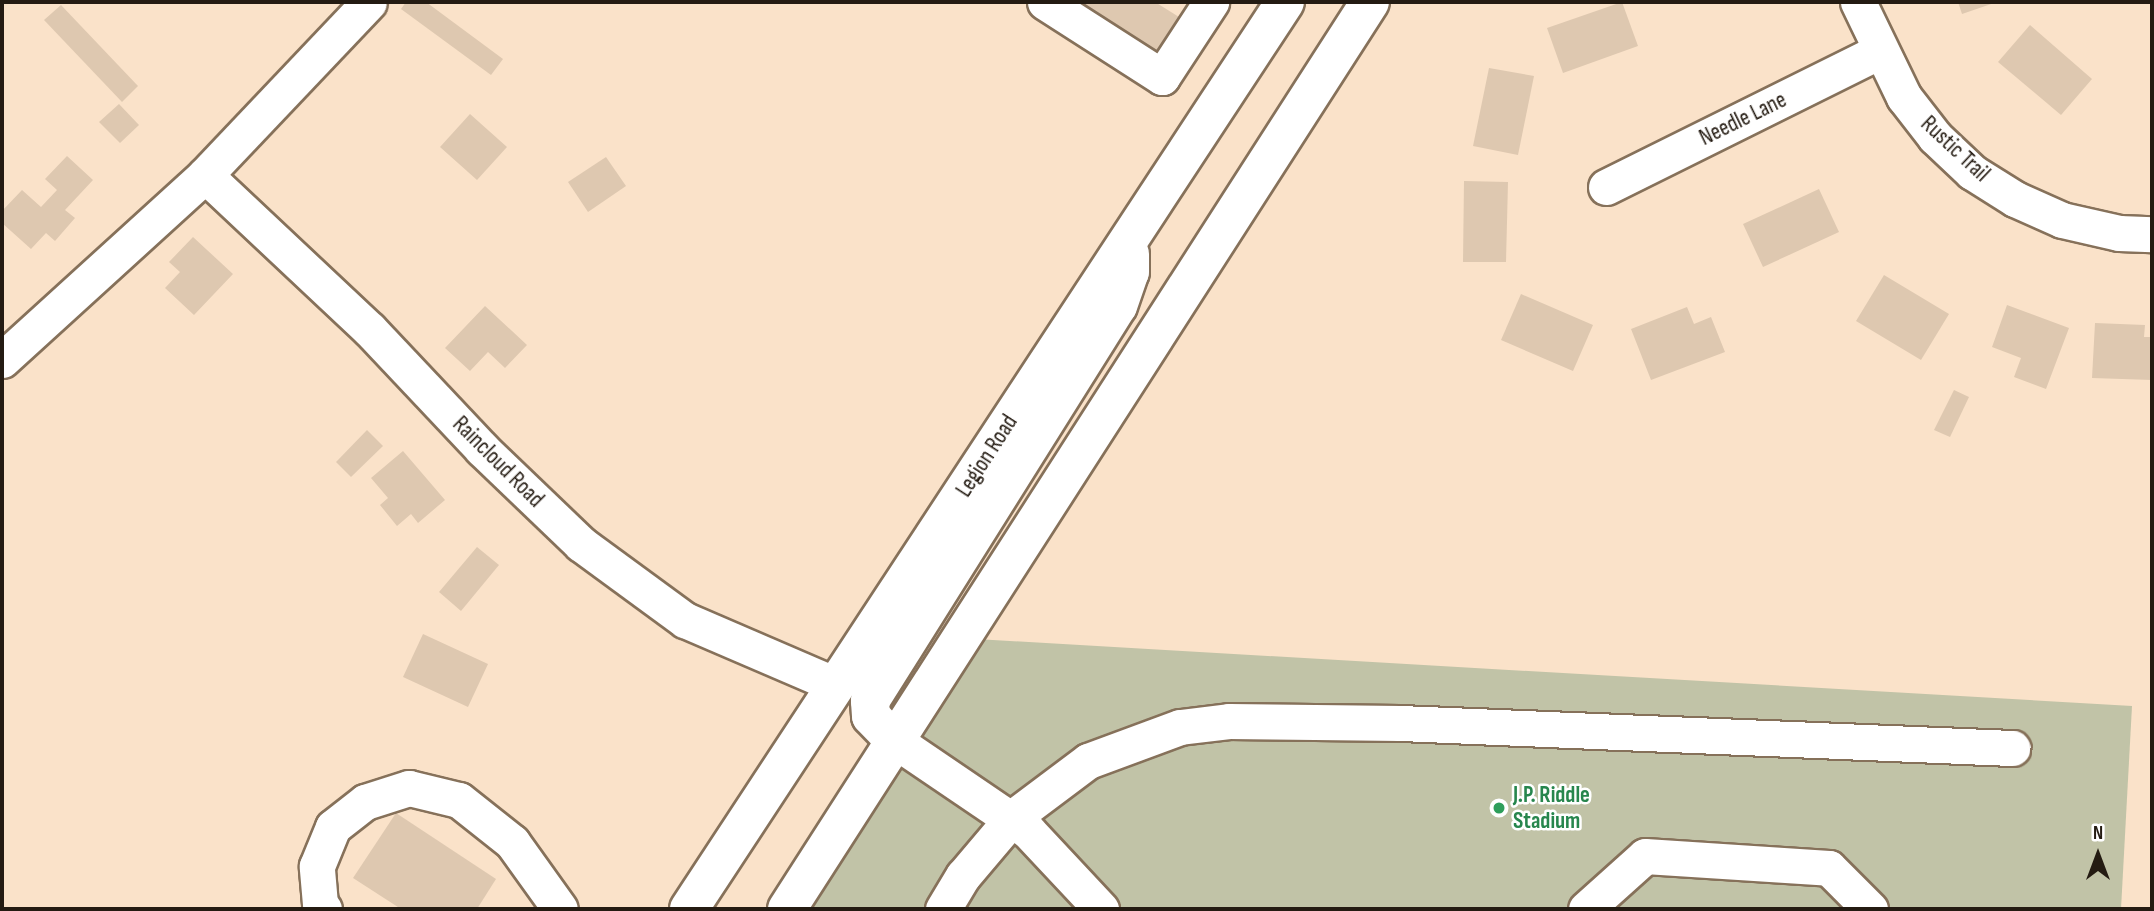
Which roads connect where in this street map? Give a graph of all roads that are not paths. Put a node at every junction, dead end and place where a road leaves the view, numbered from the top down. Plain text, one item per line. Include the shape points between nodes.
1 (369, 2) edge
2 (1045, 2) edge
3 (1285, 2) edge
4 (1858, 2) edge
5 (1203, 4) edge
6 (1363, 7) edge
7 (1880, 51) junction
8 (205, 175) junction
9 (1606, 187) dead end
10 (2152, 234) edge
11 (1130, 238) junction
12 (2, 360) edge
13 (836, 685) junction
14 (894, 740) junction
15 (2012, 748) dead end
16 (1012, 818) junction
17 (324, 909) edge
18 (560, 909) edge
19 (689, 909) edge
20 (787, 909) edge
21 (943, 909) edge
22 (1101, 909) edge
23 (1586, 909) edge
24 (1870, 909) edge

1 - 8 street
2 - 5 street via 1162,77
3 - 11 main road, Legion Road
4 - 7 street, Rustic Trail
6 - 14 main road
7 - 9 street, Needle Lane
7 - 10 street, Rustic Trail via 1904,97 1972,172 2015,199 2062,220 2119,233
8 - 12 street
8 - 13 street, Raincloud Road via 370,330 482,449 581,544 685,620
11 - 13 main road, Legion Road
11 - 14 main road via 1130,272 1118,306 870,701 871,716
13 - 19 main road, Legion Road
14 - 16 street
14 - 20 main road
15 - 16 street via 1400,723 1229,722 1180,727 1088,761
16 - 21 street via 963,876
16 - 22 street
17 - 18 street via 317,866 332,827 365,803 409,788 459,800 512,842
23 - 24 street via 1645,856 1829,868

